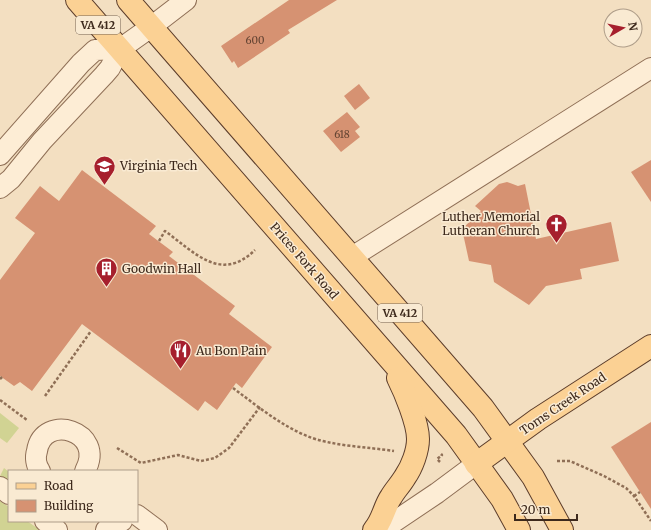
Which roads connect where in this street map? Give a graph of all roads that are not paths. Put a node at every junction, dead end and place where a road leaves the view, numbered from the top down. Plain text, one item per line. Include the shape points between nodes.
1 (77, 0) edge
2 (128, 0) edge
3 (186, 0) edge
4 (151, 27) junction
5 (120, 49) junction
6 (651, 68) edge
7 (0, 155) edge
8 (0, 188) edge
9 (352, 257) junction
10 (651, 346) edge
11 (388, 357) junction
12 (507, 441) junction
13 (476, 464) junction
14 (39, 470) edge
15 (86, 470) edge
16 (0, 487) edge
17 (8, 493) edge
18 (46, 522) edge
19 (101, 522) edge
20 (120, 522) edge
21 (57, 530) edge
22 (107, 530) edge
23 (374, 530) edge
24 (382, 530) edge
25 (519, 530) edge
26 (562, 530) edge

1 - 5 main road, Prices Fork Road / VA 412
2 - 4 main road, VA 412
3 - 4 street
4 - 5 street
4 - 9 main road, VA 412
5 - 7 street via 95,50
5 - 8 street via 104,76
5 - 11 main road, Prices Fork Road / VA 412
6 - 9 street
9 - 12 main road, VA 412 via 483,408
10 - 12 main road, Toms Creek Road
11 - 13 main road, Prices Fork Road / VA 412 via 456,435
11 - 23 main road via 403,387 418,439 414,458 405,478 396,487
12 - 13 main road, Toms Creek Road
12 - 26 main road, VA 412 via 533,477
13 - 24 street
13 - 25 main road, Prices Fork Road / VA 412 via 502,499
14 - 15 street via 36,457 38,445 44,436 55,430 66,429 77,433 86,441 90,452
16 - 17 street
18 - 21 street
19 - 22 street
20 - 22 street

